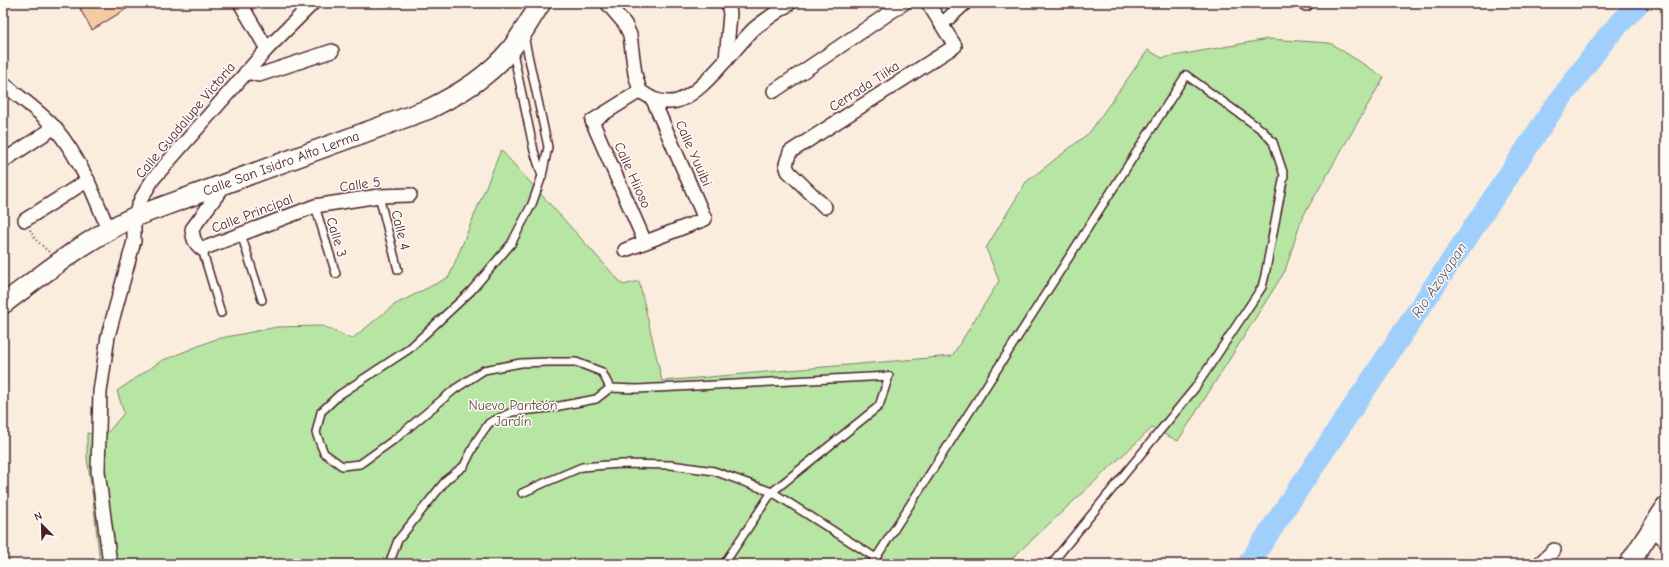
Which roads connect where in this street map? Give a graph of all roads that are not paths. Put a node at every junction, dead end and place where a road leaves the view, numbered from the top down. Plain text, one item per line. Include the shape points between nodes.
1 (240, 3) edge
2 (313, 3) edge
3 (541, 3) edge
4 (607, 3) edge
5 (728, 3) edge
6 (790, 3) edge
7 (904, 3) edge
8 (928, 3) edge
9 (965, 3) edge
10 (942, 24) junction
11 (523, 32) junction
12 (512, 48) junction
13 (267, 49) junction
14 (332, 51) dead end
15 (726, 60) junction
16 (246, 72) junction
17 (4, 84) edge
18 (640, 91) junction
19 (774, 91) dead end
20 (653, 100) junction
21 (55, 127) junction
22 (3, 161) edge
23 (542, 176) junction
24 (88, 180) junction
25 (226, 183) junction
26 (410, 195) dead end
27 (378, 196) junction
28 (314, 206) junction
29 (825, 208) dead end
30 (134, 217) junction
31 (24, 220) road end
32 (108, 229) junction
33 (241, 234) junction
34 (645, 242) junction
35 (202, 249) junction
36 (625, 250) dead end
37 (398, 270) dead end
38 (336, 274) dead end
39 (262, 300) dead end
40 (3, 304) edge
41 (221, 314) dead end
42 (610, 388) junction
43 (772, 492) junction
44 (522, 493) dead end
45 (1666, 506) edge
46 (1652, 528) junction
47 (1666, 541) edge
48 (1554, 550) dead end
49 (874, 561) edge
50 (110, 564) edge
51 (389, 564) edge
52 (724, 564) edge
53 (1051, 564) edge
54 (1539, 564) edge
55 (1629, 564) edge

1 - 13 street
2 - 13 street, Calle Guadalupe Victoria
3 - 11 street, Calle San Isidro Alto Lerma
4 - 18 street via 625,24 630,35
5 - 15 street via 730,14
6 - 15 street via 755,28
7 - 19 street
8 - 10 street
9 - 10 street
10 - 29 street, Cerrada Tiika via 955,46 790,152 786,164 788,171
11 - 12 street, Calle San Isidro Alto Lerma
11 - 23 lane via 548,147
12 - 23 lane via 534,151
12 - 25 street, Calle San Isidro Alto Lerma via 473,85 429,109
13 - 16 street, Calle Guadalupe Victoria
14 - 16 street via 260,75
15 - 20 street via 686,98 669,103
16 - 30 street, Calle Guadalupe Victoria via 153,179 141,198
17 - 21 street
18 - 20 street
18 - 34 street, Calle Hiioso via 592,121
20 - 34 street, Calle Yuuibi via 705,219
21 - 22 street
21 - 24 street
23 - 42 lane via 532,204 511,244 471,291 409,349 339,395 321,412 316,433 324,453 342,466 360,464 395,439 455,389 484,370 521,363 576,362 602,372
24 - 31 street
24 - 32 street
25 - 30 street, Calle San Isidro Alto Lerma
25 - 35 street via 192,229 196,245
26 - 27 street, Calle 5
27 - 28 street, Calle 5
27 - 37 lane, Calle 4
28 - 33 street, Calle Principal
28 - 38 lane, Calle 3
30 - 32 street, Calle San Isidro Alto Lerma
30 - 50 street, Calle Guadalupe Victoria via 134,241 108,336 100,392 98,471
32 - 40 street, Calle San Isidro Alto Lerma
33 - 35 street, Calle Principal
33 - 39 lane
34 - 36 street
35 - 41 lane
42 - 43 lane via 637,389 889,376 879,406
42 - 51 lane via 596,400 512,412 489,423 464,466 447,479 398,540
43 - 44 lane via 714,471 671,465 620,464 582,467
43 - 49 lane
43 - 52 lane
45 - 46 street
46 - 47 street
46 - 55 street
48 - 54 street
49 - 53 lane via 1186,75 1262,130 1273,142 1284,175 1262,287 1195,388

